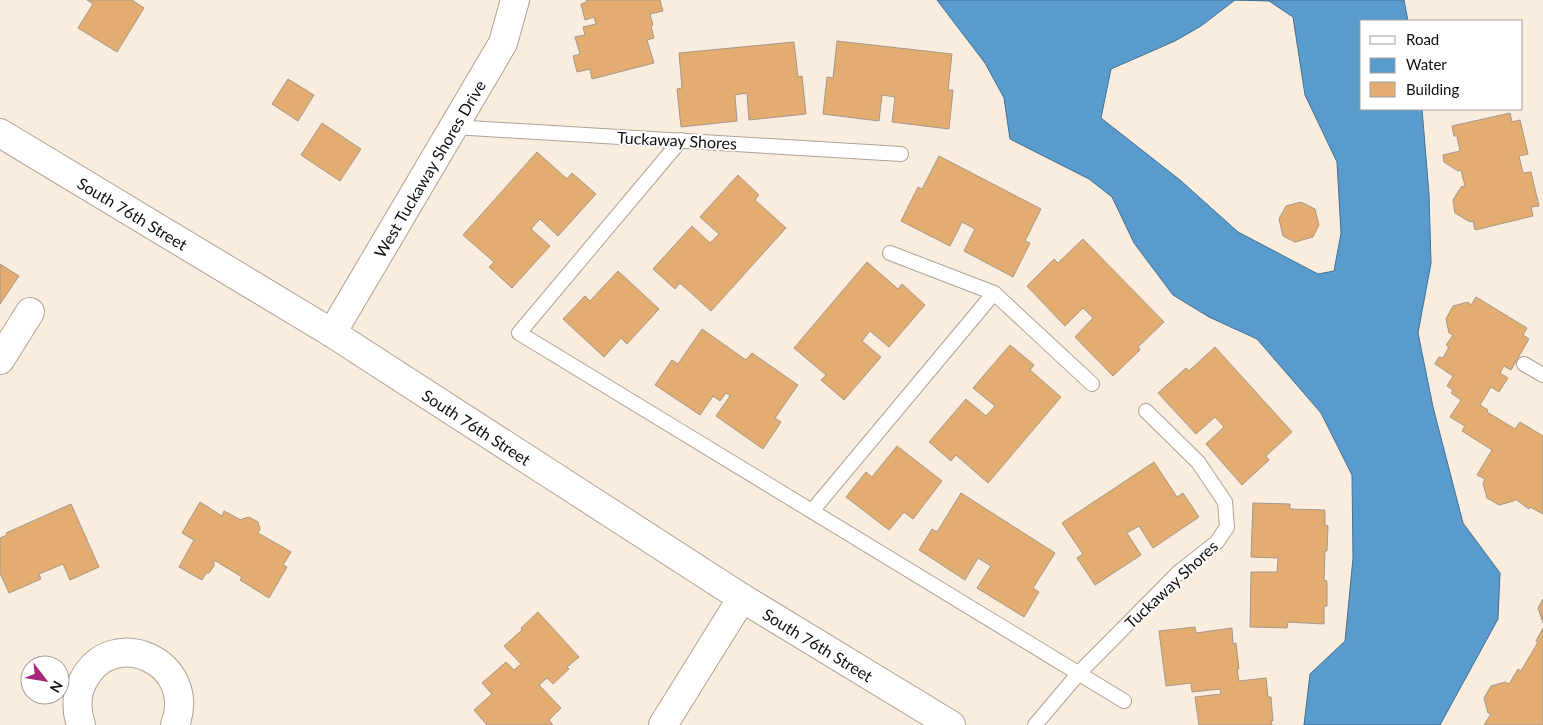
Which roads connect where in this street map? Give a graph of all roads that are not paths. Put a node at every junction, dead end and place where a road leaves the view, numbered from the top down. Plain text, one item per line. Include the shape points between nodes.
1 (515, 0) edge
2 (453, 127) junction
3 (0, 133) edge
4 (681, 140) junction
5 (901, 154) dead end
6 (890, 253) dead end
7 (994, 293) junction
8 (30, 312) dead end
9 (332, 333) junction
10 (0, 360) edge
11 (1524, 364) dead end
12 (1543, 374) edge
13 (1092, 384) dead end
14 (1146, 411) dead end
15 (812, 511) junction
16 (742, 598) junction
17 (1080, 673) junction
18 (1124, 701) dead end
19 (81, 725) edge
20 (175, 725) edge
21 (663, 725) edge
22 (951, 725) edge
23 (1035, 725) edge

1 - 2 main road, West Tuckaway Shores Drive via 502,43
2 - 4 lane, Tuckaway Shores
2 - 9 main road, West Tuckaway Shores Drive
3 - 9 main road, South 76th Street
4 - 5 lane, Tuckaway Shores
4 - 15 lane via 519,333
6 - 7 lane
7 - 13 lane
7 - 15 lane
8 - 10 main road
9 - 16 main road, South 76th Street
11 - 12 lane
14 - 17 lane, Tuckaway Shores via 1198,462 1225,502 1227,526 1218,542 1179,572
15 - 17 lane
16 - 21 main road
16 - 22 main road, South 76th Street
17 - 18 lane
17 - 23 lane, Tuckaway Shores
19 - 20 main road via 76,707 79,689 87,674 100,661 130,652 145,655 169,672 179,696

